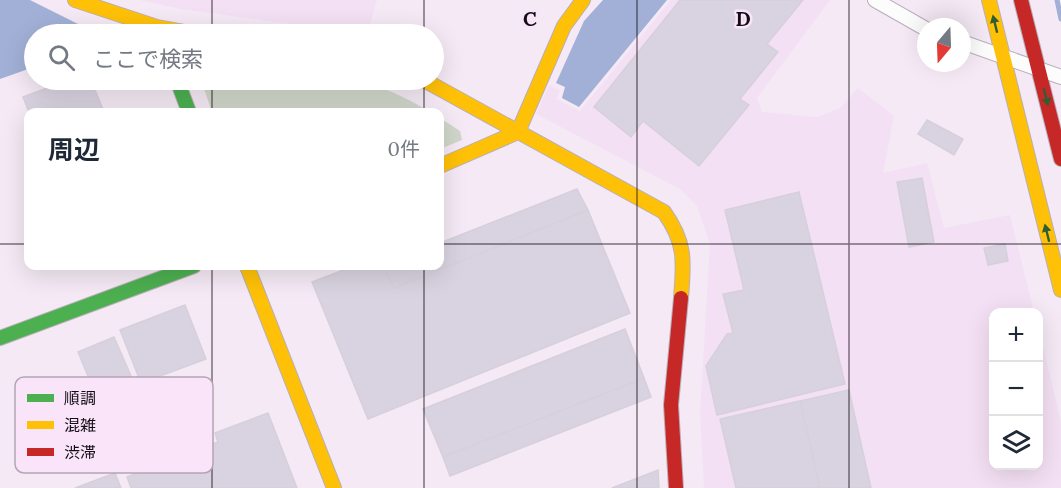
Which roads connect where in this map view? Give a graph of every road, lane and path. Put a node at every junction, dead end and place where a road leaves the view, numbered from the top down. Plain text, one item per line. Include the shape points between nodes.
1 (75, 0) edge
2 (583, 0) edge
3 (875, 0) edge
4 (989, 0) edge
5 (1021, 0) edge
6 (140, 24) edge
7 (917, 24) edge
8 (971, 45) edge
9 (1003, 55) junction
10 (1038, 67) junction
11 (1061, 77) edge
12 (181, 90) edge
13 (442, 90) edge
14 (188, 108) edge
15 (518, 132) junction
16 (1061, 159) edge
17 (444, 164) edge
18 (183, 270) edge
19 (249, 270) edge
20 (1061, 290) edge
21 (0, 338) edge
22 (334, 488) edge
23 (676, 488) edge

1 - 6 main road
2 - 15 main road via 564,26
3 - 7 street
9 -> 4 main road
5 - 10 main road
8 - 9 street
9 - 10 street
20 -> 9 main road
10 - 11 street
10 -> 16 main road
12 - 14 main road
13 - 15 main road
15 - 17 main road
15 - 23 main road via 664,212 678,232 684,265 671,405
18 - 21 main road
19 - 22 main road

